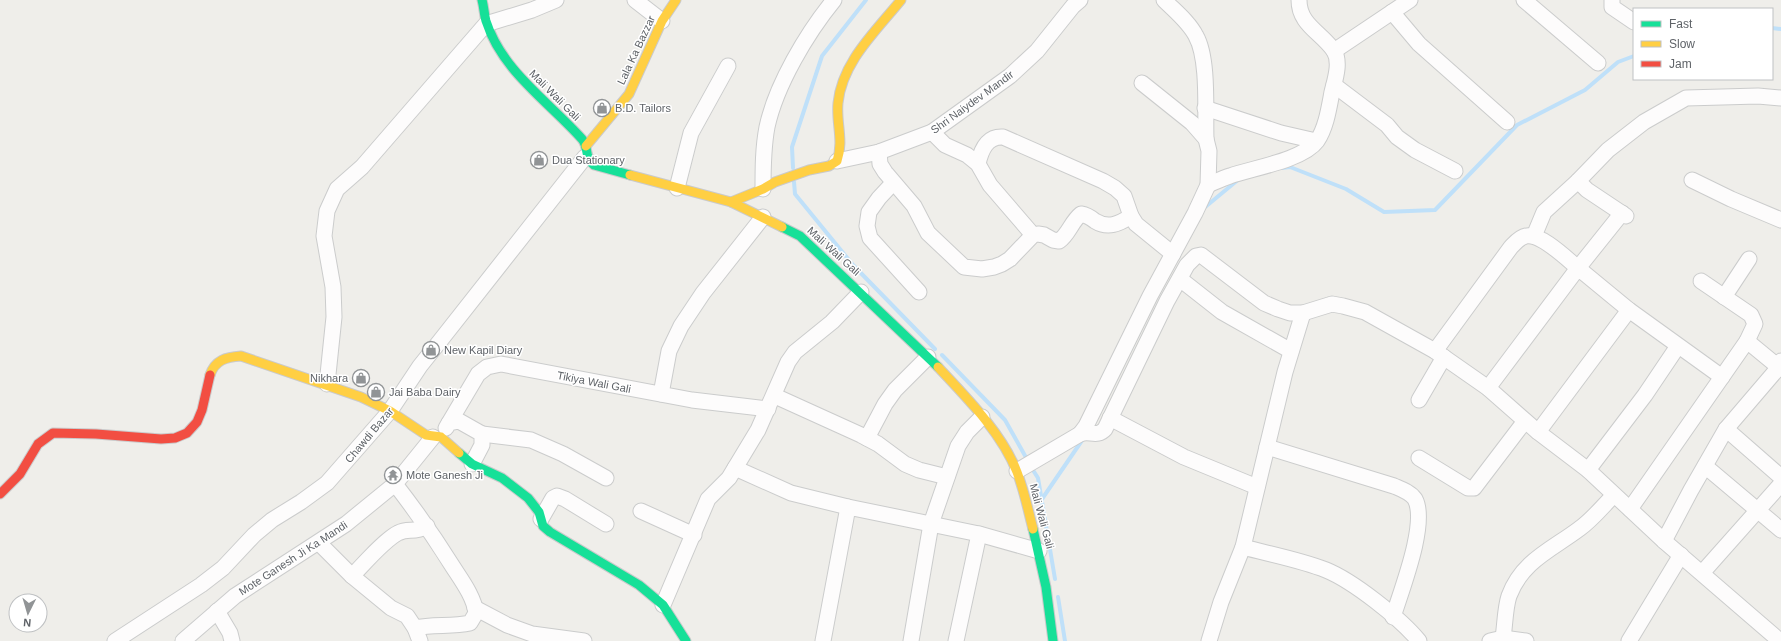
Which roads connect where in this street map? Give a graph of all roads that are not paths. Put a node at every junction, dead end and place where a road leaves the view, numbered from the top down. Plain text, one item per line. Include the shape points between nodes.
1 (482, 0) edge
2 (556, 0) edge
3 (636, 0) edge
4 (676, 0) edge
5 (834, 0) edge
6 (901, 0) edge
7 (1080, 0) edge
8 (1164, 0) edge
9 (1299, 0) edge
10 (1410, 0) edge
11 (1524, 0) edge
12 (1612, 0) edge
13 (1392, 12) junction
14 (662, 21) junction
15 (1633, 21) edge
16 (486, 24) junction
17 (1334, 51) junction
18 (1598, 63) dead end
19 (728, 66) dead end
20 (1142, 83) dead end
21 (1334, 85) junction
22 (1781, 98) edge
23 (1205, 108) junction
24 (1507, 122) dead end
25 (932, 132) junction
26 (1206, 139) junction
27 (1316, 141) junction
28 (586, 152) junction
29 (880, 152) junction
30 (837, 161) junction
31 (978, 164) junction
32 (1455, 171) dead end
33 (1692, 180) dead end
34 (1578, 181) junction
35 (893, 182) junction
36 (1208, 184) junction
37 (769, 186) junction
38 (677, 188) junction
39 (731, 202) junction
40 (1131, 216) junction
41 (763, 217) junction
42 (1781, 220) edge
43 (1033, 235) junction
44 (1534, 236) junction
45 (1173, 254) junction
46 (1749, 259) dead end
47 (1578, 268) junction
48 (1180, 279) junction
49 (1701, 281) dead end
50 (861, 292) junction
51 (918, 292) dead end
52 (1150, 296) junction
53 (1724, 298) junction
54 (1167, 301) junction
55 (1629, 310) junction
56 (1303, 313) junction
57 (1747, 341) junction
58 (1678, 346) junction
59 (1291, 351) junction
60 (1439, 354) junction
61 (928, 357) junction
62 (1780, 365) edge
63 (1722, 377) junction
64 (327, 384) junction
65 (1488, 388) junction
66 (661, 394) junction
67 (1419, 400) dead end
68 (772, 403) junction
69 (390, 411) junction
70 (982, 417) junction
71 (1110, 418) junction
72 (1525, 421) junction
73 (449, 423) junction
74 (1726, 429) junction
75 (1538, 432) junction
76 (1087, 433) junction
77 (482, 434) junction
78 (437, 437) junction
79 (867, 438) junction
80 (1266, 447) junction
81 (1419, 458) dead end
82 (472, 464) junction
83 (1705, 466) junction
84 (735, 468) junction
85 (1022, 468) junction
86 (1588, 470) junction
87 (1781, 477) edge
88 (606, 478) dead end
89 (947, 478) junction
90 (395, 484) junction
91 (1781, 484) edge
92 (1257, 487) junction
93 (0, 494) edge
94 (1614, 495) junction
95 (848, 506) junction
96 (1630, 509) junction
97 (1758, 510) junction
98 (640, 511) dead end
99 (541, 519) junction
100 (606, 524) dead end
101 (931, 524) junction
102 (427, 526) junction
103 (1781, 530) edge
104 (979, 534) junction
105 (694, 535) junction
106 (1664, 541) junction
107 (319, 543) junction
108 (1243, 547) junction
109 (1039, 551) junction
110 (1681, 555) junction
111 (1702, 573) junction
112 (352, 576) junction
113 (663, 605) junction
114 (475, 608) junction
115 (217, 611) junction
116 (1393, 617) junction
117 (418, 634) edge
118 (1496, 640) edge
119 (116, 641) edge
120 (183, 641) edge
121 (232, 641) edge
122 (584, 641) edge
123 (686, 641) edge
124 (823, 641) edge
125 (911, 641) edge
126 (956, 641) edge
127 (1053, 641) edge
128 (1209, 641) edge
129 (1419, 641) edge
130 (1526, 641) edge
131 (1629, 641) edge
132 (1780, 641) edge

1 - 16 street, Mali Wali Gali
2 - 16 street
3 - 14 street
4 - 14 street, Lala Ka Bazzar
5 - 37 street via 788,70 777,98 767,127 763,161
6 - 30 street via 855,58 844,78 839,97 841,148
7 - 25 street, Shri Naiydev Mandir via 1036,51 1010,76
8 - 23 street via 1186,22 1201,45 1204,59
9 - 17 street via 1303,19
10 - 13 street
11 - 18 street
12 - 15 street via 1612,7
13 - 17 street
13 - 24 street via 1419,44
14 - 28 street, Lala Ka Bazzar via 629,94
16 - 28 street, Mali Wali Gali via 500,52 524,82 583,140
16 - 64 street via 362,166 337,189 327,211 324,236 333,287 334,318
17 - 21 street via 1337,61
19 - 38 street via 691,133
20 - 26 street via 1192,123
21 - 27 street via 1325,122
21 - 32 street via 1415,150
22 - 34 street via 1686,98 1644,122 1608,150
23 - 26 street
23 - 27 street via 1281,133
25 - 29 street, Shri Naiydev Mandir
25 - 31 street via 945,145
26 - 36 street via 1209,151
27 - 36 street via 1303,152 1288,159
28 - 38 street, Mali Wali Gali via 589,162 594,165
28 - 69 street, Chawdi Bazar via 432,351
29 - 30 street, Shri Naiydev Mandir
29 - 35 street via 880,164
30 - 37 street
31 - 40 street via 986,144 997,136 1003,137 1115,188 1124,196
31 - 43 street via 990,185
33 - 42 street via 1731,200
34 - 44 street via 1544,212
34 - 47 street via 1624,215
35 - 43 street via 914,206 928,233 964,267 982,268 1002,264
35 - 51 street via 869,212 867,226 870,238
36 - 45 street
37 - 39 street
38 - 39 street, Mali Wali Gali
39 - 41 street, Mali Wali Gali
40 - 43 street via 1118,224 1107,226 1086,214 1080,214 1059,241 1044,235
40 - 45 street via 1136,224
41 - 50 street, Mali Wali Gali via 800,236
41 - 66 street via 703,293 681,326 669,351
44 - 47 street via 1542,239
44 - 60 street via 1521,238 1511,247
45 - 52 street
46 - 53 street
47 - 55 street
47 - 65 street
48 - 54 street
48 - 56 street via 1191,260 1201,255 1264,303 1290,313
48 - 59 street via 1222,312
49 - 53 street
50 - 61 street, Mali Wali Gali
50 - 68 street via 832,322 795,352 788,362
52 - 54 street
52 - 76 street via 1086,426
53 - 57 street via 1750,315 1755,324
54 - 71 street
55 - 58 street
55 - 75 street
56 - 59 street
56 - 60 street via 1332,304 1365,312
57 - 62 street
57 - 63 street
58 - 63 street
58 - 86 street via 1645,395
59 - 80 street
60 - 65 street
60 - 67 street
61 - 70 street, Mali Wali Gali
61 - 79 street via 895,390
62 - 74 street
63 - 96 street
64 - 69 street
64 - 93 street via 297,377 254,360 230,356 218,360 211,369 199,418 189,432 175,438 156,439 53,433 43,437 12,484
65 - 72 street
66 - 68 street, Tikiya Wali Gali via 692,400
66 - 73 street, Tikiya Wali Gali via 501,364 478,374
68 - 79 street, Tikiya Wali Gali
68 - 84 street
69 - 78 street via 426,435
69 - 119 street, Chawdi Bazar via 327,483 272,520 223,568 201,585
70 - 85 street, Mali Wali Gali
70 - 89 street via 958,446
71 - 76 street via 1102,433
71 - 92 street via 1184,457
72 - 75 street
72 - 81 street via 1474,488 1468,488
73 - 77 street via 459,420
73 - 78 street, Tikiya Wali Gali
74 - 83 street
74 - 87 street
75 - 86 street
76 - 85 street
77 - 82 street via 482,445
77 - 88 street via 531,440
78 - 82 street
78 - 90 street, Mote Ganesh Ji Ka Mandi
79 - 89 street, Tikiya Wali Gali via 905,464
80 - 92 street
80 - 116 street via 1394,486 1407,492 1414,499 1419,522 1415,547
82 - 99 street via 502,478 528,498 535,505
83 - 97 street
83 - 106 street
84 - 95 street via 791,493
84 - 105 street via 729,478 708,499
85 - 109 street, Mali Wali Gali via 1024,493
86 - 94 street
89 - 101 street
90 - 102 street
90 - 107 street, Mote Ganesh Ji Ka Mandi
91 - 97 street
92 - 108 street
94 - 96 street
94 - 118 street via 1580,529 1542,553 1527,567 1515,583 1509,597
95 - 101 street
95 - 124 street
96 - 106 street
97 - 103 street
97 - 111 street
98 - 105 street
99 - 100 street via 553,498 557,496
99 - 113 street via 542,526 550,532 639,585
101 - 104 street
101 - 125 street
102 - 112 street via 415,532 407,530 397,533
102 - 114 street via 464,584
104 - 109 street
104 - 126 street
105 - 113 street
106 - 110 street
107 - 112 street
107 - 115 street, Mote Ganesh Ji Ka Mandi via 235,596
108 - 116 street via 1326,570 1352,584
108 - 128 street
109 - 127 street, Mali Wali Gali
110 - 111 street
110 - 131 street
111 - 132 street
112 - 117 street via 391,608 407,616
113 - 123 street
114 - 117 street via 476,614 470,623 458,626 427,625
114 - 122 street via 507,625 532,634
115 - 120 street, Mote Ganesh Ji Ka Mandi
115 - 121 street
116 - 129 street
118 - 130 street

